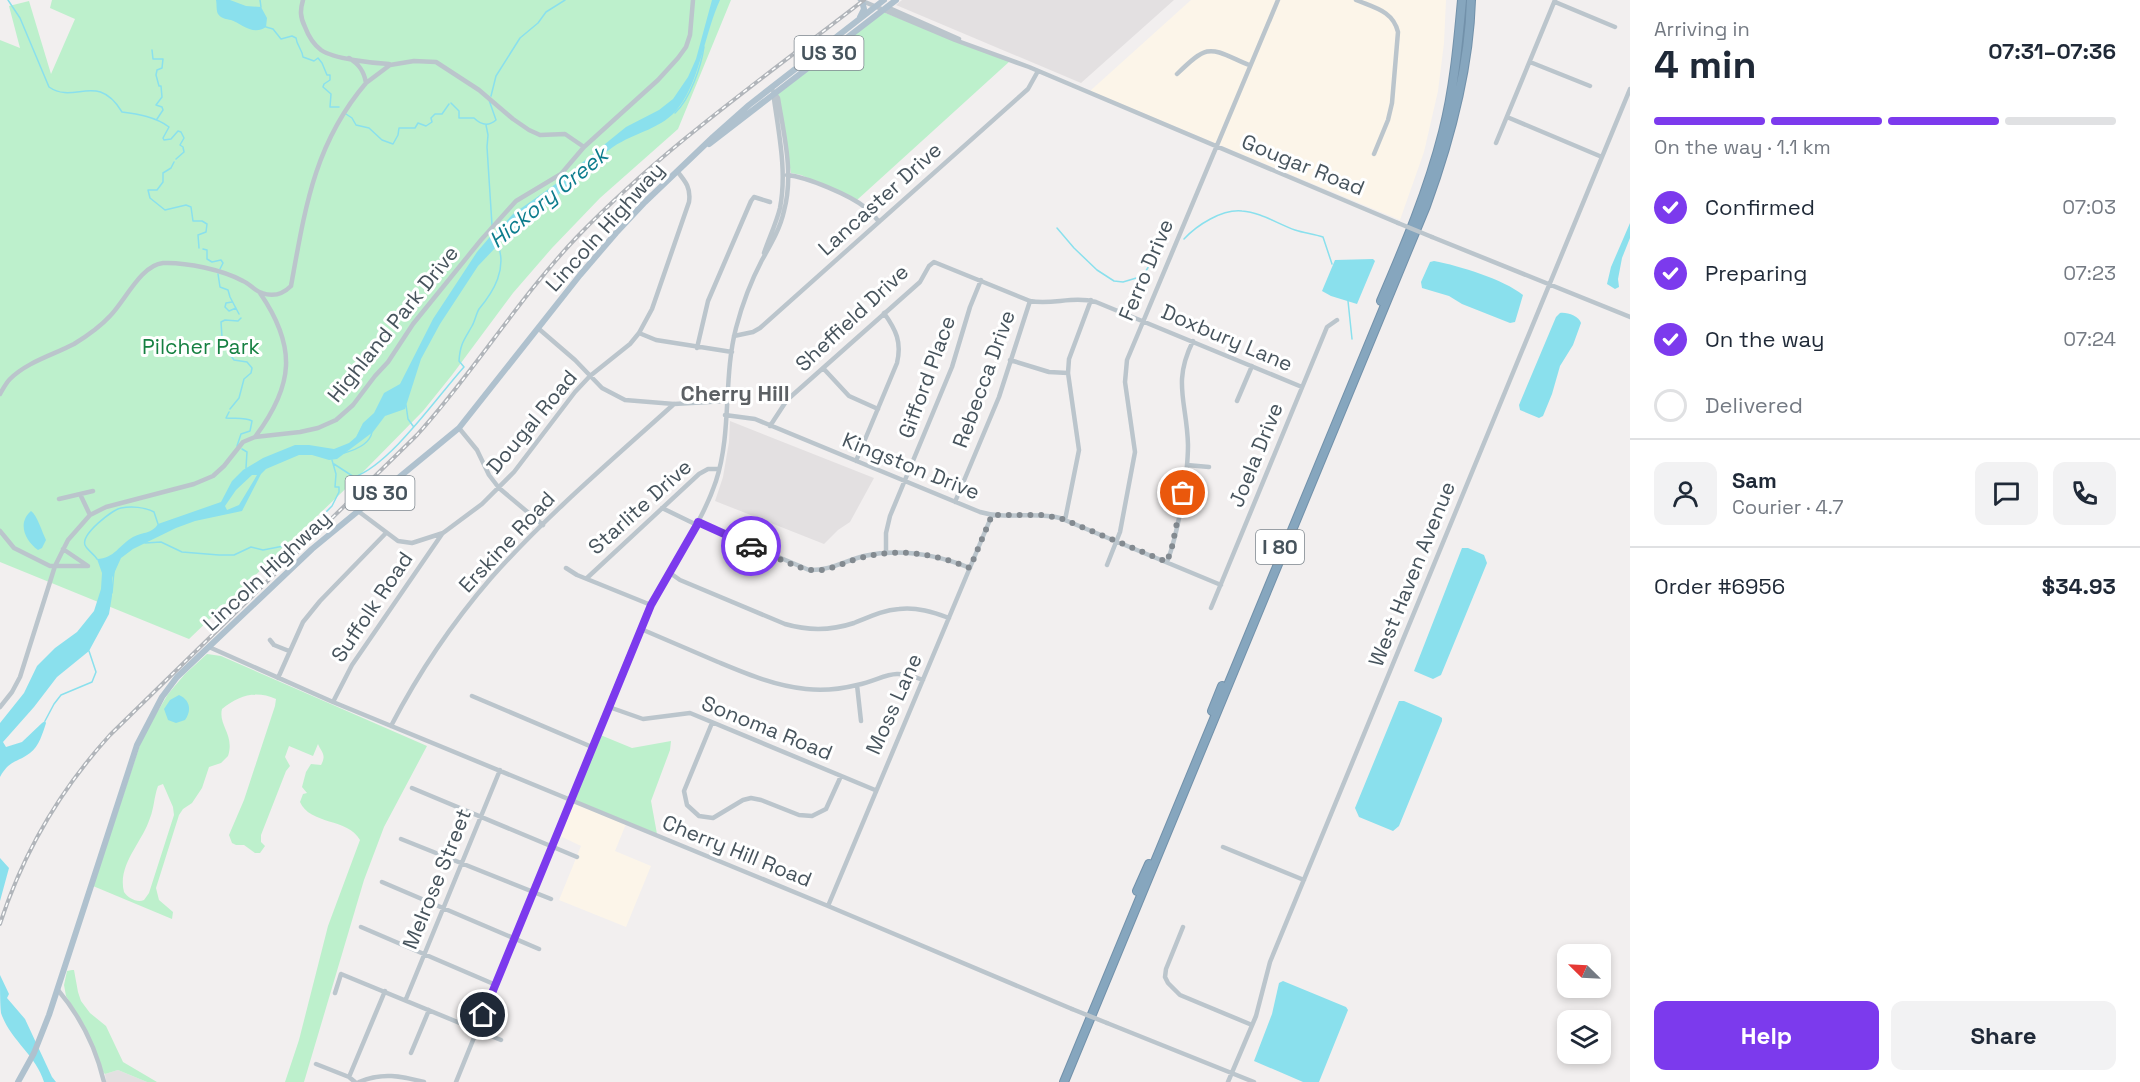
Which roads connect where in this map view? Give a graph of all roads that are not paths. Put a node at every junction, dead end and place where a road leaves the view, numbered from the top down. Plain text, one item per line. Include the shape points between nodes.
1 (303, 0) edge
2 (693, 0) edge
3 (871, 0) edge
4 (896, 0) edge
5 (1278, 0) edge
6 (1356, 0) edge
7 (1462, 0) edge
8 (1471, 0) edge
9 (861, 1) edge
10 (1555, 1) edge
11 (882, 5) edge
12 (859, 20) junction
13 (1615, 27) dead end
14 (349, 58) junction
15 (1530, 62) junction
16 (390, 64) junction
17 (1249, 66) junction
18 (1038, 71) junction
19 (1177, 74) dead end
20 (366, 82) junction
21 (1590, 87) dead end
22 (1630, 89) edge
23 (773, 91) junction
24 (1507, 117) junction
25 (1496, 143) dead end
26 (584, 147) junction
27 (1215, 147) junction
28 (1374, 154) dead end
29 (1602, 157) junction
30 (677, 171) junction
31 (786, 175) junction
32 (770, 202) dead end
33 (879, 222) junction
34 (934, 262) joint
35 (981, 280) junction
36 (1550, 285) junction
37 (260, 293) junction
38 (1091, 300) junction
39 (1030, 301) junction
40 (884, 313) junction
41 (1630, 317) edge
42 (1143, 320) junction
43 (1337, 320) dead end
44 (538, 328) junction
45 (639, 333) junction
46 (734, 336) junction
47 (1193, 341) junction
48 (697, 348) junction
49 (732, 352) junction
50 (1010, 360) junction
51 (1252, 366) junction
52 (823, 368) junction
53 (1068, 373) junction
54 (590, 376) junction
55 (1302, 387) junction
56 (0, 394) edge
57 (726, 401) junction
58 (1237, 401) dead end
59 (674, 404) junction
60 (878, 409) junction
61 (725, 415) junction
62 (770, 426) junction
63 (459, 428) junction
64 (255, 437) junction
65 (856, 461) junction
66 (1187, 465) junction
67 (1209, 467) dead end
68 (719, 469) junction
69 (904, 482) junction
70 (499, 488) junction
71 (93, 491) dead end
72 (80, 494) junction
73 (58, 498) dead end
74 (955, 502) junction
75 (662, 508) junction
76 (358, 511) junction
77 (90, 515) junction
78 (992, 515) junction
79 (1065, 520) junction
80 (698, 523) junction
81 (543, 525) junction
82 (0, 531) edge
83 (386, 533) junction
84 (443, 533) junction
85 (1117, 542) junction
86 (63, 549) junction
87 (886, 553) junction
88 (1167, 562) junction
89 (1107, 565) dead end
90 (55, 566) junction
91 (567, 568) dead end
92 (970, 568) junction
93 (670, 573) junction
94 (587, 578) junction
95 (1221, 585) junction
96 (651, 605) junction
97 (1211, 608) dead end
98 (949, 618) junction
99 (641, 629) junction
100 (270, 640) dead end
101 (209, 647) junction
102 (289, 651) junction
103 (278, 678) junction
104 (923, 680) junction
105 (857, 685) junction
106 (472, 696) dead end
107 (333, 702) junction
108 (0, 707) edge
109 (609, 707) junction
110 (861, 721) dead end
111 (712, 723) junction
112 (391, 726) junction
113 (592, 747) junction
114 (500, 770) junction
115 (841, 776) junction
116 (411, 788) dead end
117 (875, 790) junction
118 (571, 800) junction
119 (480, 817) junction
120 (401, 839) dead end
121 (552, 847) junction
122 (1223, 847) dead end
123 (577, 857) dead end
124 (461, 863) junction
125 (1304, 880) junction
126 (382, 882) dead end
127 (533, 892) junction
128 (551, 899) dead end
129 (828, 906) junction
130 (443, 909) junction
131 (361, 927) dead end
132 (1184, 927) dead end
133 (514, 939) junction
134 (539, 949) dead end
135 (424, 954) junction
136 (496, 985) junction
137 (58, 990) junction
138 (385, 991) junction
139 (335, 993) dead end
140 (406, 999) junction
141 (429, 1010) junction
142 (1252, 1025) junction
143 (477, 1030) junction
144 (501, 1040) dead end
145 (411, 1053) dead end
146 (316, 1064) dead end
147 (1232, 1073) junction
148 (349, 1077) junction
149 (18, 1082) edge
150 (104, 1082) edge
151 (357, 1082) edge
152 (424, 1082) edge
153 (456, 1082) edge
154 (1059, 1082) edge
155 (1064, 1082) edge
156 (1228, 1082) edge
157 (1254, 1082) edge

1 - 14 street via 301,19 315,44
2 - 26 street, Highland Park Drive via 690,34 678,58
3 - 11 street, Gougar Road
4 - 11 main road, US 30
5 - 17 street, Ferro Drive
6 - 28 street via 1383,11 1396,22 1398,32 1389,120
7 - 154 highway, I 80 via 1453,83 1421,204
8 - 155 highway, I 80 via 1456,105 1426,206
9 - 11 street, Gougar Road
9 - 12 main road via 864,9
10 - 13 street
10 - 15 street
11 - 12 main road, Lincoln Highway / US 30
11 - 18 street, Gougar Road
11 - 23 main road, Lincoln Highway / US 30
12 - 23 main road, Lincoln Highway / US 30
14 - 16 street
14 - 20 street via 358,63
15 - 21 street
15 - 24 street
16 - 20 street
16 - 26 street via 436,62 529,130 540,135 565,134
17 - 19 street via 1216,51 1204,51
17 - 27 street, Ferro Drive
18 - 27 street, Gougar Road
18 - 33 street, Lancaster Drive via 1028,89
20 - 37 street via 340,117 318,163 291,286 276,294
22 - 29 street, West Haven Avenue
23 - 30 main road, Lincoln Highway / US 30 via 726,125
23 - 31 street
24 - 25 street
24 - 29 street
26 - 64 street, Highland Park Drive via 561,174 516,201 413,324 353,405 336,420 309,430
27 - 36 street, Gougar Road, bridge
27 - 42 street, Ferro Drive
29 - 36 street, West Haven Avenue
30 - 44 main road, Lincoln Highway / US 30 via 616,233
30 - 45 street, Dougal Road via 689,186 689,202 652,309
31 - 33 street via 801,176 856,202
31 - 46 street via 779,209
32 - 48 street via 758,197 751,201 708,301
33 - 46 street, Lancaster Drive via 760,328
34 - 35 street, Doxbury Lane
34 - 40 street, Sheffield Drive via 920,282
35 - 39 street, Doxbury Lane
35 - 69 street, Gifford Place via 952,367
36 - 41 street, Gougar Road
36 - 125 street, West Haven Avenue
37 - 56 street via 244,281 220,272 156,264 145,271 110,316 92,332 24,369 9,380
37 - 64 street via 281,328 287,364 279,400
38 - 39 street, Doxbury Lane
38 - 42 street, Doxbury Lane
38 - 53 street via 1071,351
39 - 50 street, Rebecca Drive
40 - 52 street, Sheffield Drive
40 - 60 street via 898,335 900,352
42 - 47 street, Doxbury Lane
42 - 85 street, Ferro Drive via 1125,366 1135,452
43 - 55 street, Joela Drive via 1327,327
44 - 54 street
44 - 63 main road, Lincoln Highway / US 30
45 - 48 street
45 - 54 street, Dougal Road
46 - 49 street
47 - 51 street, Doxbury Lane
47 - 66 street via 1181,378
48 - 49 street
49 - 57 street
50 - 53 street via 1049,372
50 - 74 street, Rebecca Drive via 999,397
51 - 55 street, Doxbury Lane
51 - 58 street
52 - 60 street via 849,396
52 - 62 street, Sheffield Drive via 787,400
53 - 79 street via 1079,450
54 - 59 street via 602,388 625,400
54 - 70 street, Dougal Road
55 - 95 street, Joela Drive
57 - 59 street
57 - 61 street
59 - 81 street, Erskine Road
60 - 65 street
61 - 62 street, Kingston Drive via 754,419
61 - 68 street
62 - 65 street, Kingston Drive
63 - 70 street
63 - 76 main road, Lincoln Highway / US 30
64 - 77 street via 243,442 213,476
65 - 69 street, Kingston Drive
66 - 67 street
66 - 88 street
68 - 75 street, Starlite Drive via 699,474
68 - 80 street
69 - 74 street, Kingston Drive
69 - 87 street, Gifford Place via 887,528
70 - 81 street
70 - 84 street, Dougal Road
71 - 72 street
72 - 73 street
72 - 77 street
74 - 78 street, Kingston Drive
75 - 80 street
75 - 94 street, Starlite Drive
76 - 83 street, Dougal Road
76 - 101 main road, Lincoln Highway / US 30
77 - 86 street
78 - 79 street, Kingston Drive via 1042,515
78 - 92 street, Moss Lane
79 - 85 street, Kingston Drive
80 - 87 street via 809,570
80 - 93 street
81 - 112 street, Erskine Road via 490,579 452,629
82 - 90 street via 24,554
83 - 84 street, Dougal Road via 398,541 412,543
83 - 102 street via 320,601 303,622
84 - 107 street, Suffolk Road via 352,665
85 - 88 street, Kingston Drive
85 - 89 street, Ferro Drive
86 - 90 street
86 - 90 street via 88,566
87 - 92 street via 932,555
88 - 95 street, Kingston Drive
90 - 108 street via 20,677
91 - 94 street
92 - 98 street, Moss Lane
93 - 96 street
93 - 98 street via 799,628 839,627 901,608
94 - 96 street
95 - 97 street, Joela Drive
96 - 99 street
98 - 104 street, Moss Lane
99 - 105 street via 774,683 824,690
99 - 109 street
100 - 102 street
101 - 103 street, Cherry Hill Road
101 - 137 main road, Lincoln Highway / US 30 via 177,677 146,723
102 - 103 street
103 - 107 street, Cherry Hill Road
104 - 105 street via 900,672
104 - 117 street, Moss Lane
105 - 110 street
106 - 113 street
107 - 112 street, Cherry Hill Road
109 - 111 street, Sonoma Road via 642,719 690,713
109 - 113 street
111 - 115 street, Sonoma Road
111 - 115 street via 684,791 687,805 699,816 713,818 751,798 799,816 812,816 826,809
112 - 114 street, Cherry Hill Road
113 - 118 street
114 - 118 street, Cherry Hill Road
114 - 119 street, Melrose Street
115 - 117 street, Sonoma Road
116 - 119 street
117 - 129 street, Moss Lane
118 - 121 street
118 - 129 street, Cherry Hill Road
119 - 121 street
119 - 124 street, Melrose Street
120 - 124 street
121 - 123 street
121 - 127 street
122 - 125 street
124 - 127 street
124 - 130 street, Melrose Street
125 - 142 street, West Haven Avenue via 1270,962
126 - 130 street
127 - 128 street
127 - 133 street
129 - 147 street, Cherry Hill Road, bridge
130 - 133 street
130 - 135 street, Melrose Street
131 - 135 street
132 - 142 street via 1166,969 1168,983 1180,995
133 - 134 street
133 - 136 street
135 - 136 street
135 - 140 street, Melrose Street
136 - 143 street
137 - 149 main road, Lincoln Highway / US 30
137 - 150 street via 95,1052
138 - 139 street via 341,974
138 - 140 street
138 - 148 street
140 - 141 street
141 - 143 street
141 - 145 street
142 - 147 street, West Haven Avenue
143 - 144 street
143 - 153 street
146 - 148 street
147 - 156 street, West Haven Avenue
147 - 157 street, Cherry Hill Road
148 - 151 street
151 - 152 street via 384,1075

